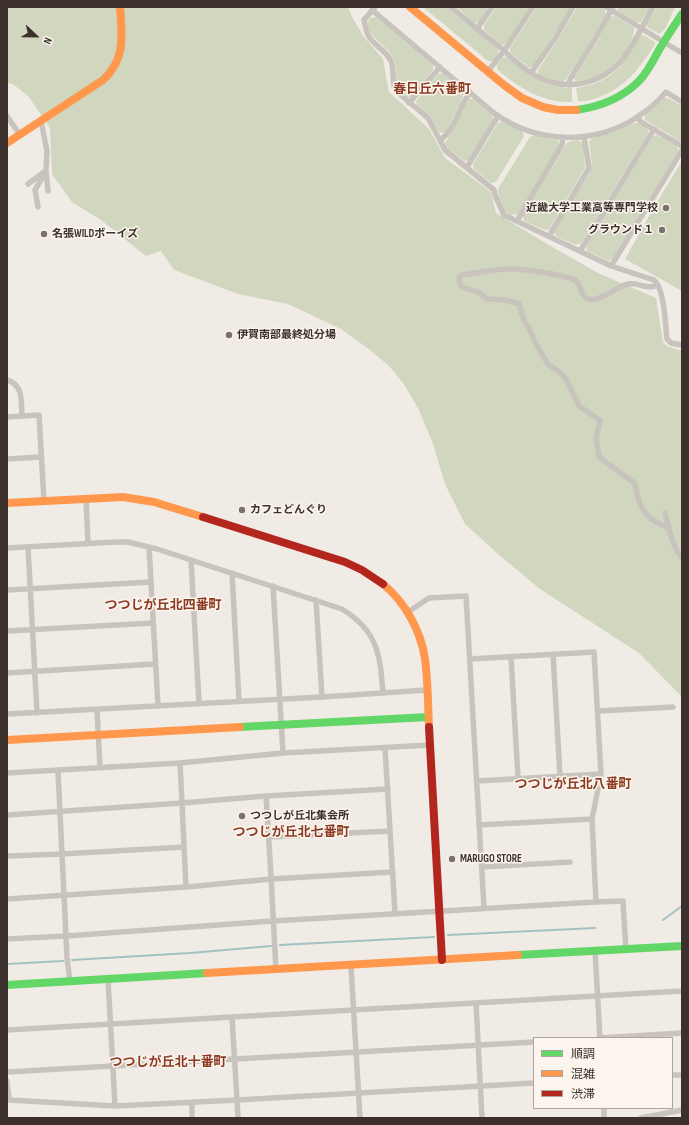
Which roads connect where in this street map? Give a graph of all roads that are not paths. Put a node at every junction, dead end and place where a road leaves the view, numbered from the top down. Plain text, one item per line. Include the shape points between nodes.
1 (120, 7) edge
2 (410, 7) edge
3 (451, 7) edge
4 (492, 7) edge
5 (533, 7) edge
6 (573, 7) edge
7 (653, 7) edge
8 (610, 8) edge
9 (374, 9) edge
10 (682, 14) edge
11 (641, 28) junction
12 (477, 29) junction
13 (664, 43) junction
14 (504, 51) junction
15 (682, 53) edge
16 (440, 67) junction
17 (488, 71) junction
18 (531, 74) junction
19 (569, 85) junction
20 (470, 92) junction
21 (682, 102) edge
22 (409, 103) junction
23 (7, 116) edge
24 (498, 116) junction
25 (637, 117) junction
26 (41, 121) junction
27 (654, 129) junction
28 (20, 135) junction
29 (563, 137) junction
30 (584, 137) junction
31 (440, 140) junction
32 (7, 143) edge
33 (682, 146) edge
34 (682, 150) edge
35 (467, 167) junction
36 (46, 171) junction
37 (28, 184) dead end
38 (48, 191) dead end
39 (38, 206) dead end
40 (517, 221) junction
41 (549, 236) junction
42 (580, 251) junction
43 (611, 266) junction
44 (658, 285) junction
45 (682, 345) edge
46 (7, 380) edge
47 (22, 416) junction
48 (7, 417) edge
49 (41, 456) junction
50 (7, 459) edge
51 (86, 498) junction
52 (44, 501) junction
53 (7, 503) edge
54 (665, 513) dead end
55 (669, 528) junction
56 (88, 543) junction
57 (28, 547) junction
58 (149, 547) junction
59 (7, 548) edge
60 (682, 558) edge
61 (191, 560) junction
62 (232, 573) junction
63 (151, 582) junction
64 (273, 586) junction
65 (31, 588) junction
66 (7, 590) edge
67 (316, 600) junction
68 (408, 612) junction
69 (153, 623) junction
70 (33, 630) junction
71 (7, 631) edge
72 (553, 654) junction
73 (512, 657) junction
74 (470, 659) junction
75 (155, 664) junction
76 (36, 672) junction
77 (7, 673) edge
78 (427, 690) junction
79 (383, 693) junction
80 (322, 697) junction
81 (280, 699) junction
82 (239, 701) junction
83 (199, 703) junction
84 (158, 706) junction
85 (673, 707) dead end
86 (97, 710) junction
87 (598, 711) junction
88 (37, 713) junction
89 (7, 714) edge
90 (428, 717) junction
91 (281, 725) junction
92 (99, 735) junction
93 (7, 740) edge
94 (430, 745) junction
95 (385, 748) junction
96 (283, 753) junction
97 (180, 762) junction
98 (100, 767) junction
99 (58, 771) junction
100 (7, 773) edge
101 (601, 774) junction
102 (560, 776) junction
103 (518, 778) junction
104 (477, 781) junction
105 (388, 789) junction
106 (266, 796) junction
107 (182, 803) junction
108 (60, 811) junction
109 (7, 815) edge
110 (592, 819) junction
111 (479, 826) junction
112 (390, 831) junction
113 (269, 837) junction
114 (184, 846) junction
115 (62, 854) junction
116 (7, 856) edge
117 (570, 862) dead end
118 (482, 867) junction
119 (393, 872) junction
120 (271, 879) junction
121 (186, 887) junction
122 (64, 896) junction
123 (7, 899) edge
124 (596, 902) junction
125 (484, 908) junction
126 (439, 911) junction
127 (395, 913) junction
128 (273, 921) junction
129 (66, 936) junction
130 (7, 939) edge
131 (682, 946) edge
132 (626, 950) junction
133 (595, 951) junction
134 (442, 960) junction
135 (351, 966) junction
136 (276, 970) junction
137 (108, 979) junction
138 (70, 982) junction
139 (7, 985) edge
140 (682, 991) edge
141 (597, 996) junction
142 (476, 1003) junction
143 (353, 1010) junction
144 (232, 1017) junction
145 (110, 1024) junction
146 (7, 1030) edge
147 (682, 1033) edge
148 (599, 1037) edge
149 (616, 1037) edge
150 (533, 1042) edge
151 (478, 1045) junction
152 (356, 1051) junction
153 (234, 1058) junction
154 (113, 1066) junction
155 (7, 1072) edge
156 (7, 1081) edge
157 (533, 1083) edge
158 (480, 1086) junction
159 (358, 1093) junction
160 (237, 1100) junction
161 (192, 1103) junction
162 (115, 1106) junction
163 (682, 1110) edge
164 (192, 1118) edge
165 (238, 1118) edge
166 (360, 1118) edge
167 (482, 1118) edge
168 (641, 1118) edge

1 - 26 street via 122,46 115,68 103,80
2 - 17 street
3 - 12 street
4 - 12 street
5 - 14 street
6 - 18 street
7 - 11 street
8 - 11 street
8 - 19 street
9 - 16 street
9 - 22 street via 364,20 368,35 389,57 395,89
10 - 13 street
11 - 13 street
11 - 19 street via 625,56 611,71 593,81
12 - 14 street
13 - 15 street
13 - 17 street via 644,75 633,86 612,101 590,108 562,110 538,105 528,101
14 - 17 street
14 - 18 street
16 - 20 street
16 - 22 street
18 - 19 street via 548,82
20 - 24 street
20 - 31 street via 456,119
21 - 25 street via 666,92
22 - 31 street via 428,118
23 - 28 street
24 - 29 street via 528,131
24 - 35 street
25 - 27 street
25 - 30 street via 613,129
26 - 28 street
26 - 36 street via 47,151
27 - 33 street
27 - 42 street
28 - 32 street
29 - 30 street
29 - 40 street via 562,145
30 - 41 street via 589,168
31 - 35 street via 445,150
34 - 43 street
35 - 40 street via 494,190 504,215
36 - 37 street
36 - 38 street
36 - 39 street via 35,190
40 - 41 street
41 - 42 street
42 - 43 street
43 - 44 street via 654,280
44 - 45 street via 661,290 667,339 671,343
44 - 55 street via 651,288 627,284 593,300 583,295 580,285 574,280 529,271 510,269 462,275 458,281 462,287 478,292 487,299 519,304 524,321 548,364 566,379 579,406 600,420 596,441 601,458 633,482 647,516
46 - 47 street via 20,389
47 - 48 street
47 - 49 street via 39,415
49 - 50 street
49 - 52 street
51 - 52 street
51 - 56 street
51 - 68 street via 123,497 154,502 345,562 364,570 385,585
52 - 53 street
54 - 55 street
55 - 60 street
56 - 57 street
56 - 58 street via 128,542
57 - 59 street
57 - 65 street
58 - 61 street
58 - 63 street
61 - 62 street
61 - 83 street
62 - 64 street
62 - 82 street
63 - 65 street
63 - 69 street
64 - 67 street
64 - 81 street
65 - 66 street
65 - 70 street
67 - 79 street via 342,609 360,622 369,634 378,651
67 - 80 street
68 - 74 street via 429,598 466,596
68 - 78 street via 418,631 423,649
69 - 70 street
69 - 75 street
70 - 71 street
70 - 76 street
72 - 73 street
72 - 87 street via 594,652
72 - 102 street
73 - 74 street
73 - 103 street
74 - 104 street
75 - 76 street
75 - 84 street
76 - 77 street
76 - 88 street
78 - 79 street
78 - 90 street
79 - 80 street
80 - 81 street
81 - 82 street
81 - 91 street
82 - 83 street
83 - 84 street
84 - 86 street
85 - 87 street
86 - 88 street
86 - 92 street
87 - 101 street
88 - 89 street
90 - 91 street
90 - 94 street
91 - 92 street
91 - 96 street
92 - 93 street
92 - 98 street
94 - 95 street
94 - 126 street
95 - 96 street
95 - 105 street
96 - 97 street
97 - 98 street
97 - 107 street
98 - 99 street
99 - 100 street
99 - 108 street
101 - 102 street
101 - 110 street
102 - 103 street
103 - 104 street
104 - 111 street
105 - 106 street
105 - 112 street
106 - 107 street
106 - 113 street
107 - 108 street
107 - 114 street
108 - 109 street
108 - 115 street
110 - 111 street
110 - 124 street
111 - 118 street
112 - 113 street
112 - 119 street
113 - 120 street
114 - 115 street
114 - 121 street
115 - 116 street
115 - 122 street
117 - 118 street
118 - 125 street
119 - 120 street
119 - 127 street
120 - 121 street
120 - 128 street
121 - 122 street
122 - 123 street
122 - 129 street
124 - 125 street
124 - 132 street via 624,901
125 - 126 street
126 - 127 street
126 - 134 street
127 - 128 street
128 - 129 street
128 - 136 street
129 - 130 street
129 - 138 street
131 - 132 street
132 - 133 street
133 - 134 street
133 - 141 street
134 - 135 street
135 - 136 street
135 - 143 street
136 - 137 street
137 - 138 street
137 - 145 street
138 - 139 street
140 - 141 street
141 - 142 street
141 - 148 street
142 - 143 street
142 - 151 street
143 - 144 street
143 - 152 street
144 - 145 street
144 - 153 street
145 - 146 street
145 - 154 street
147 - 149 street
150 - 151 street
151 - 152 street
151 - 158 street
152 - 153 street
152 - 159 street
153 - 154 street
153 - 160 street
154 - 155 street
154 - 162 street
156 - 162 street via 9,1100
157 - 158 street
158 - 159 street
158 - 167 street
159 - 160 street
159 - 166 street
160 - 161 street
160 - 165 street
161 - 162 street
161 - 164 street
163 - 168 street

